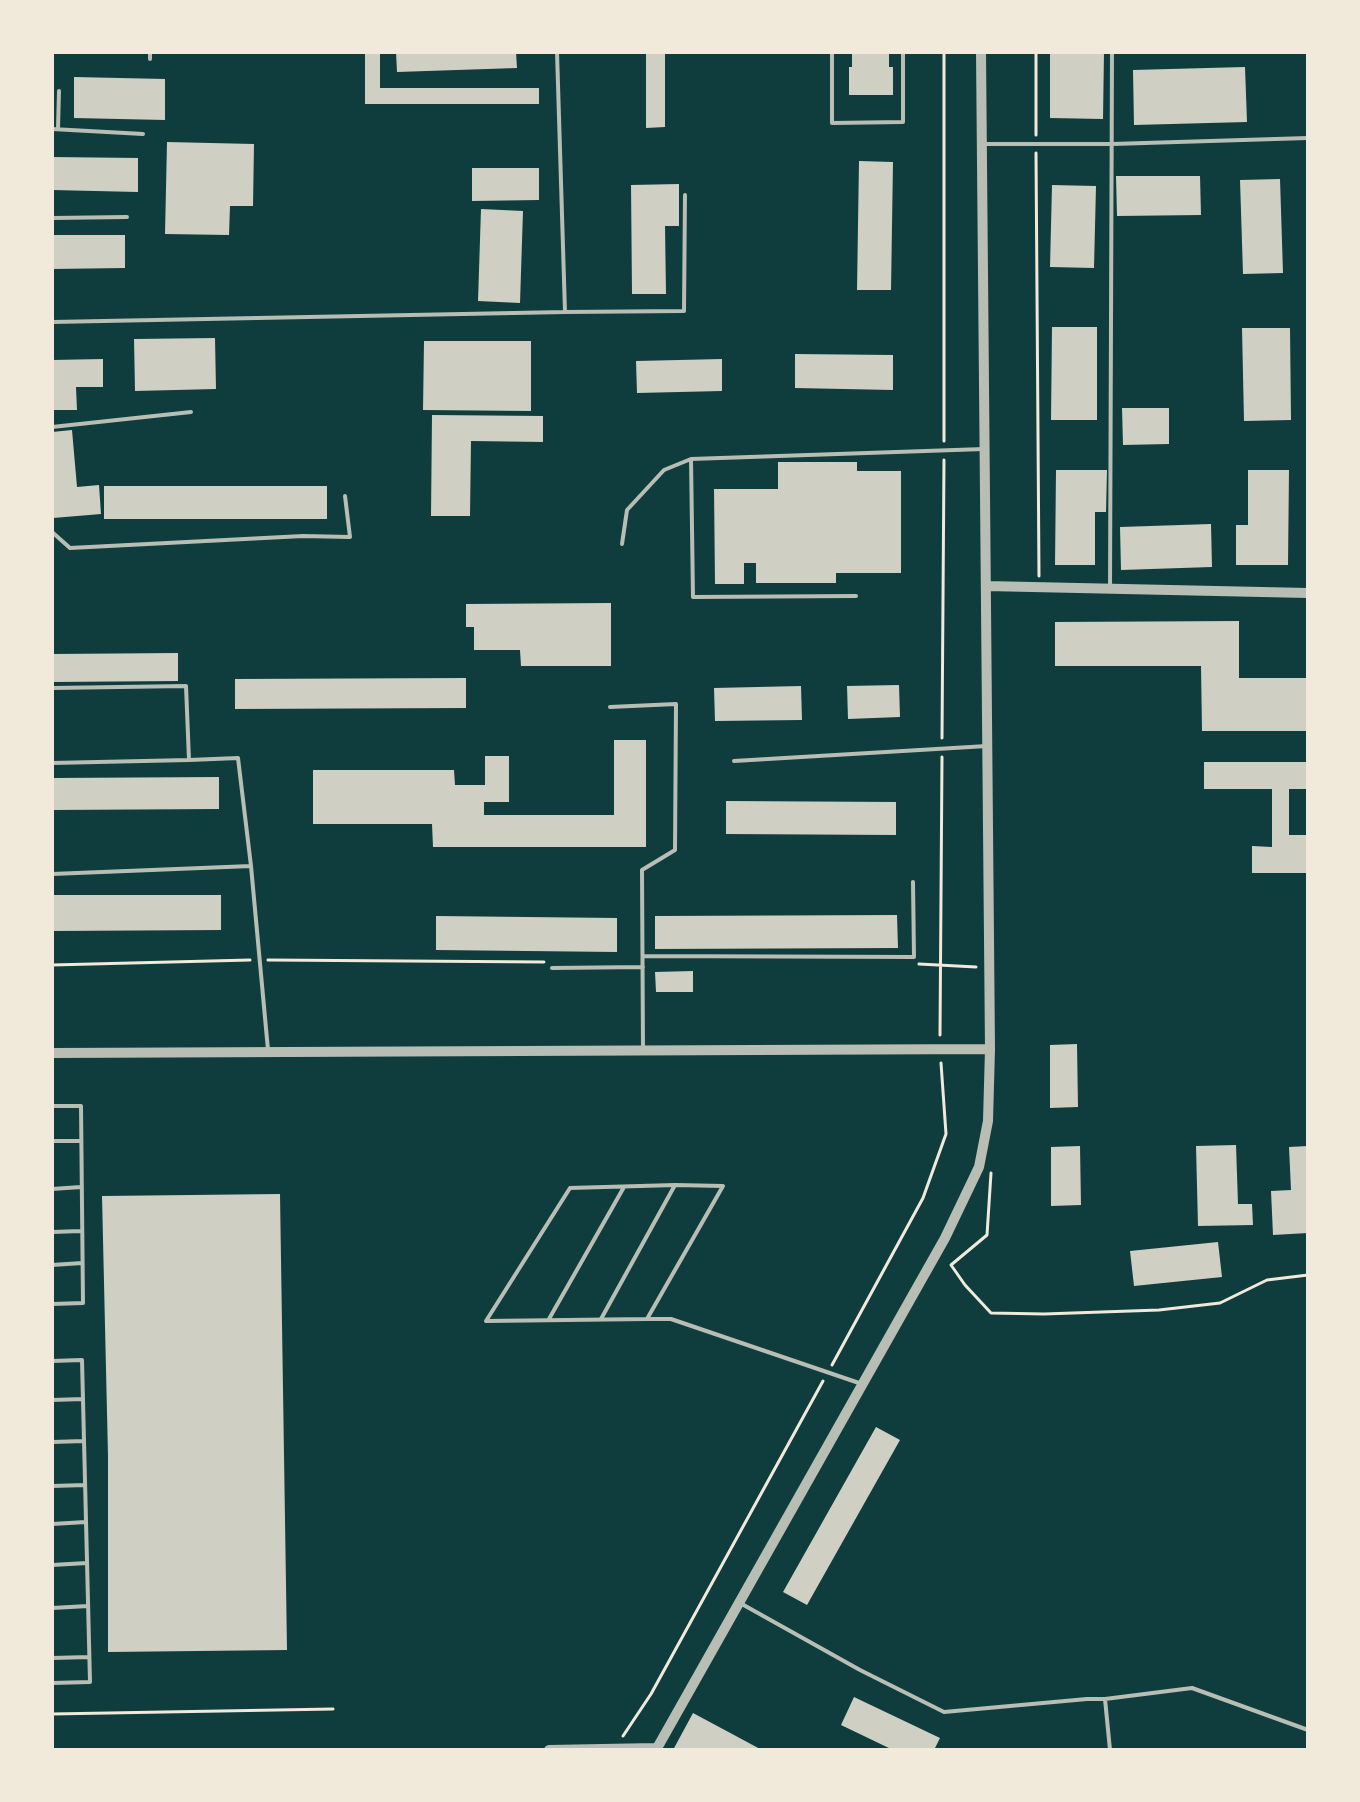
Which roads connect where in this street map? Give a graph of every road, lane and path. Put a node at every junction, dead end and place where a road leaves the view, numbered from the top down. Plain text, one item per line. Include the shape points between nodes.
1 (150, 52) edge
2 (557, 52) edge
3 (832, 52) edge
4 (903, 52) edge
5 (944, 52) edge
6 (981, 52) edge
7 (1036, 52) edge
8 (1112, 52) edge
9 (150, 59) dead end
10 (59, 91) dead end
11 (55, 129) edge
12 (143, 134) dead end
13 (1308, 138) edge
14 (982, 144) junction
15 (1036, 144) junction
16 (1112, 144) junction
17 (685, 195) dead end
18 (127, 217) dead end
19 (52, 218) edge
20 (565, 312) junction
21 (52, 322) edge
22 (191, 412) dead end
23 (52, 427) edge
24 (985, 449) junction
25 (944, 450) junction
26 (691, 459) junction
27 (345, 496) dead end
28 (52, 532) edge
29 (622, 544) dead end
30 (986, 586) junction
31 (1039, 587) junction
32 (1110, 589) junction
33 (1308, 593) edge
34 (856, 596) dead end
35 (52, 688) edge
36 (610, 707) dead end
37 (987, 746) junction
38 (942, 748) junction
39 (189, 760) junction
40 (734, 761) dead end
41 (52, 763) edge
42 (251, 866) junction
43 (52, 874) edge
44 (913, 882) dead end
45 (643, 956) junction
46 (260, 960) junction
47 (554, 962) dead end
48 (941, 964) junction
49 (52, 965) edge
50 (643, 967) junction
51 (552, 968) dead end
52 (989, 968) junction
53 (990, 1048) junction
54 (940, 1049) junction
55 (643, 1051) junction
56 (268, 1052) junction
57 (52, 1053) edge
58 (52, 1106) edge
59 (52, 1141) edge
60 (81, 1141) junction
61 (992, 1169) dead end
62 (675, 1185) junction
63 (81, 1187) junction
64 (624, 1187) junction
65 (52, 1189) edge
66 (81, 1231) junction
67 (52, 1232) edge
68 (82, 1263) junction
69 (52, 1265) edge
70 (1308, 1275) edge
71 (52, 1304) edge
72 (646, 1319) junction
73 (548, 1320) junction
74 (600, 1320) junction
75 (52, 1361) edge
76 (827, 1372) junction
77 (862, 1385) junction
78 (83, 1399) junction
79 (52, 1400) edge
80 (84, 1441) junction
81 (52, 1442) edge
82 (85, 1485) junction
83 (52, 1486) edge
84 (86, 1522) junction
85 (52, 1524) edge
86 (87, 1563) junction
87 (52, 1565) edge
88 (739, 1603) junction
89 (88, 1606) junction
90 (52, 1608) edge
91 (89, 1657) junction
92 (52, 1658) edge
93 (52, 1683) edge
94 (1105, 1699) junction
95 (333, 1709) dead end
96 (52, 1714) edge
97 (1308, 1730) edge
98 (549, 1749) edge
99 (614, 1749) edge
100 (656, 1749) edge
101 (1110, 1749) edge

1 - 9 lane
2 - 20 lane
3 - 4 lane via 832,123 903,122
5 - 25 path
6 - 14 street
7 - 15 path
8 - 16 lane
10 - 11 lane
11 - 12 lane
13 - 16 lane
14 - 15 lane
14 - 24 street
15 - 16 lane
15 - 31 path
16 - 32 lane
17 - 20 lane via 684,311
18 - 19 lane
20 - 21 lane
22 - 23 lane
24 - 25 lane
24 - 30 street
25 - 26 lane
25 - 38 path
26 - 29 lane via 664,470 627,510
26 - 34 lane via 693,597
27 - 28 lane via 350,537 70,548
30 - 31 street
30 - 37 street
31 - 32 street
32 - 33 street
35 - 39 lane via 186,686
36 - 45 lane via 676,704 675,850 642,870
37 - 38 lane
37 - 52 street
38 - 40 lane
38 - 48 path
39 - 41 lane
39 - 42 lane via 238,758
42 - 43 lane
42 - 46 lane
44 - 45 lane via 914,957
45 - 50 lane
46 - 47 path
46 - 49 path
46 - 56 lane
48 - 52 path
48 - 54 path
50 - 51 lane
50 - 55 lane
52 - 53 street
53 - 54 street
53 - 77 street via 988,1120 979,1167 945,1238
54 - 55 street
54 - 76 path via 946,1134 923,1198
55 - 56 street
56 - 57 street
58 - 60 lane via 81,1106
59 - 60 lane
60 - 63 lane
61 - 70 path via 987,1235 951,1265 991,1313 1159,1310 1220,1304 1267,1280
62 - 64 lane
62 - 72 lane via 723,1186
62 - 74 lane
63 - 65 lane
63 - 66 lane
64 - 73 lane
64 - 73 lane via 570,1188 486,1320
66 - 67 lane
66 - 68 lane
68 - 69 lane
68 - 71 lane via 83,1303
72 - 74 lane
72 - 76 lane via 671,1319
73 - 74 lane
75 - 78 lane via 82,1360
76 - 77 lane
76 - 99 path via 651,1694
77 - 88 street
78 - 79 lane
78 - 80 lane
80 - 81 lane
80 - 82 lane
82 - 83 lane
82 - 84 lane
84 - 85 lane
84 - 86 lane
86 - 87 lane
86 - 89 lane
88 - 94 lane via 944,1712
88 - 100 street
89 - 90 lane
89 - 91 lane
91 - 92 lane
91 - 93 lane via 90,1682
94 - 97 lane via 1192,1688
94 - 101 lane
95 - 96 path
98 - 99 street
99 - 100 street

